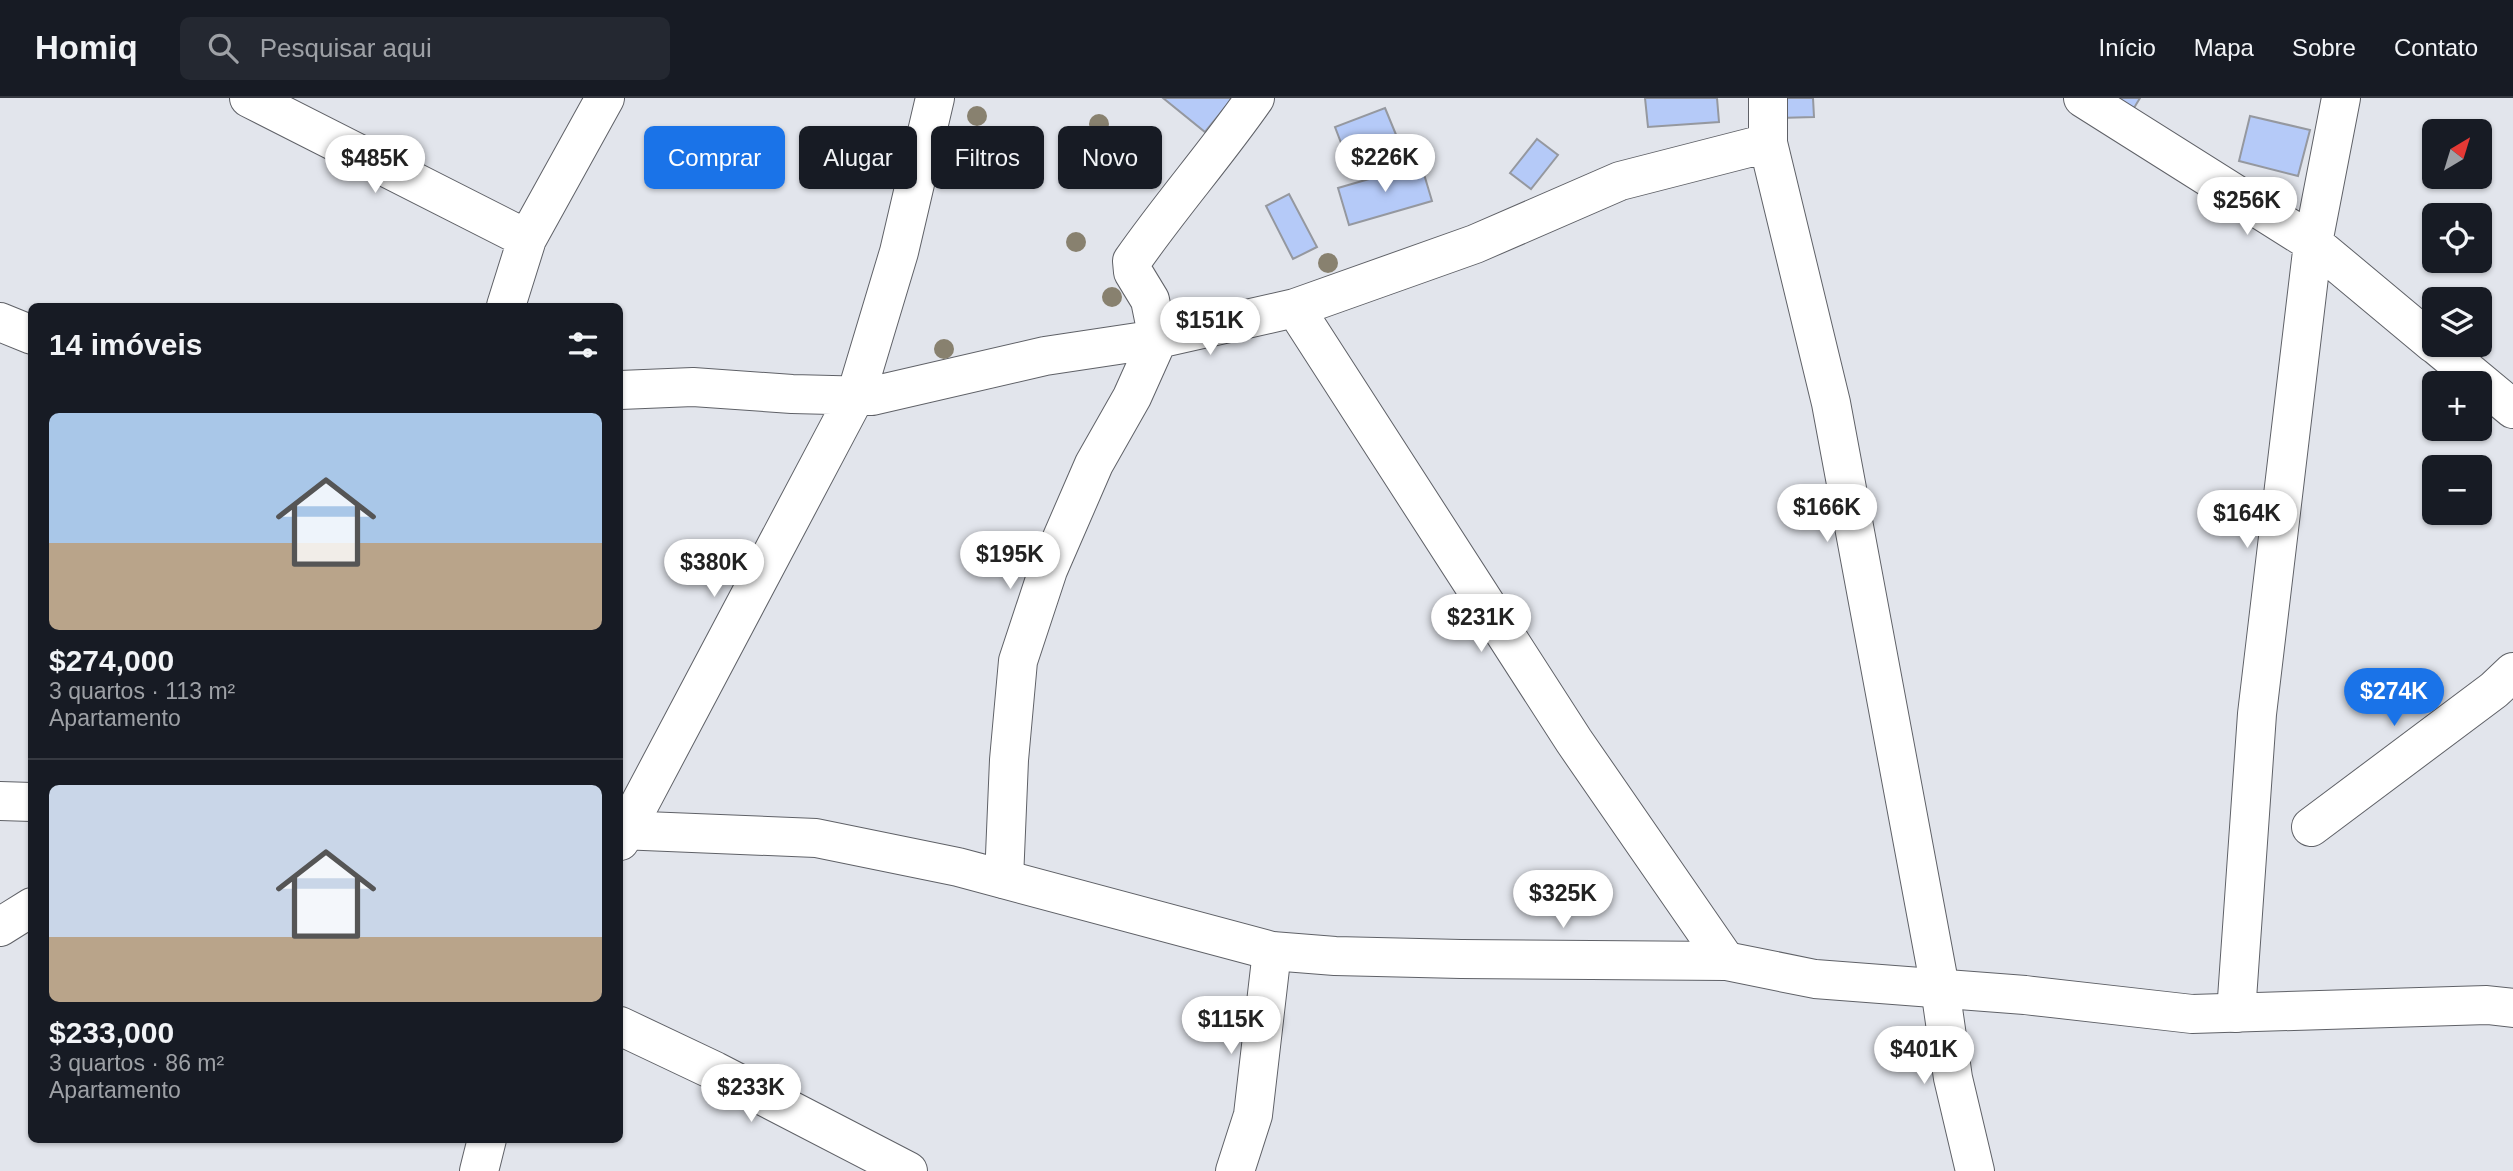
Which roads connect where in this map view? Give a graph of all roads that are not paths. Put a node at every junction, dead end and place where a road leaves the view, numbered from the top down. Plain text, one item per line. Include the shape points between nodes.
1 (249, 98) edge
2 (606, 98) edge
3 (935, 98) edge
4 (1255, 98) edge
5 (1768, 98) edge
6 (2083, 98) edge
7 (2341, 98) edge
8 (1768, 143) junction
9 (527, 239) junction
10 (2313, 243) junction
11 (507, 303) edge
12 (1295, 308) junction
13 (0, 322) edge
14 (28, 333) edge
15 (2422, 333) edge
16 (1158, 339) junction
17 (2451, 357) edge
18 (623, 390) edge
19 (856, 395) junction
20 (2513, 409) edge
21 (2513, 672) edge
22 (0, 801) edge
23 (28, 802) edge
24 (2311, 827) dead end
25 (623, 830) edge
26 (623, 834) edge
27 (1004, 879) junction
28 (28, 910) edge
29 (0, 927) edge
30 (1272, 951) junction
31 (1726, 961) junction
32 (1940, 988) junction
33 (2513, 1008) edge
34 (2236, 1013) junction
35 (623, 1027) edge
36 (486, 1143) edge
37 (479, 1171) edge
38 (908, 1171) edge
39 (1235, 1171) edge
40 (1975, 1171) edge

1 - 9 street
2 - 9 street
3 - 19 street via 899,252
4 - 16 street via 1132,261 1133,272 1150,300
5 - 8 street
6 - 10 street
7 - 10 street
8 - 12 street via 1620,181 1475,244
8 - 32 street via 1831,403
9 - 11 street
10 - 15 street
10 - 34 street via 2258,714
12 - 16 street
12 - 31 street via 1574,741
13 - 14 street
16 - 19 street via 1045,356 872,396
16 - 27 street via 1058,546 1018,661
17 - 20 street
18 - 19 street via 693,387
19 - 25 street
21 - 24 street
22 - 23 street
26 - 27 street via 816,838
27 - 30 street
28 - 29 street
30 - 31 street via 1461,959
30 - 39 street via 1253,1115
31 - 32 street via 1815,979
32 - 34 street via 2192,1014
32 - 40 street via 1953,1079
33 - 34 street
35 - 38 street
36 - 37 street

